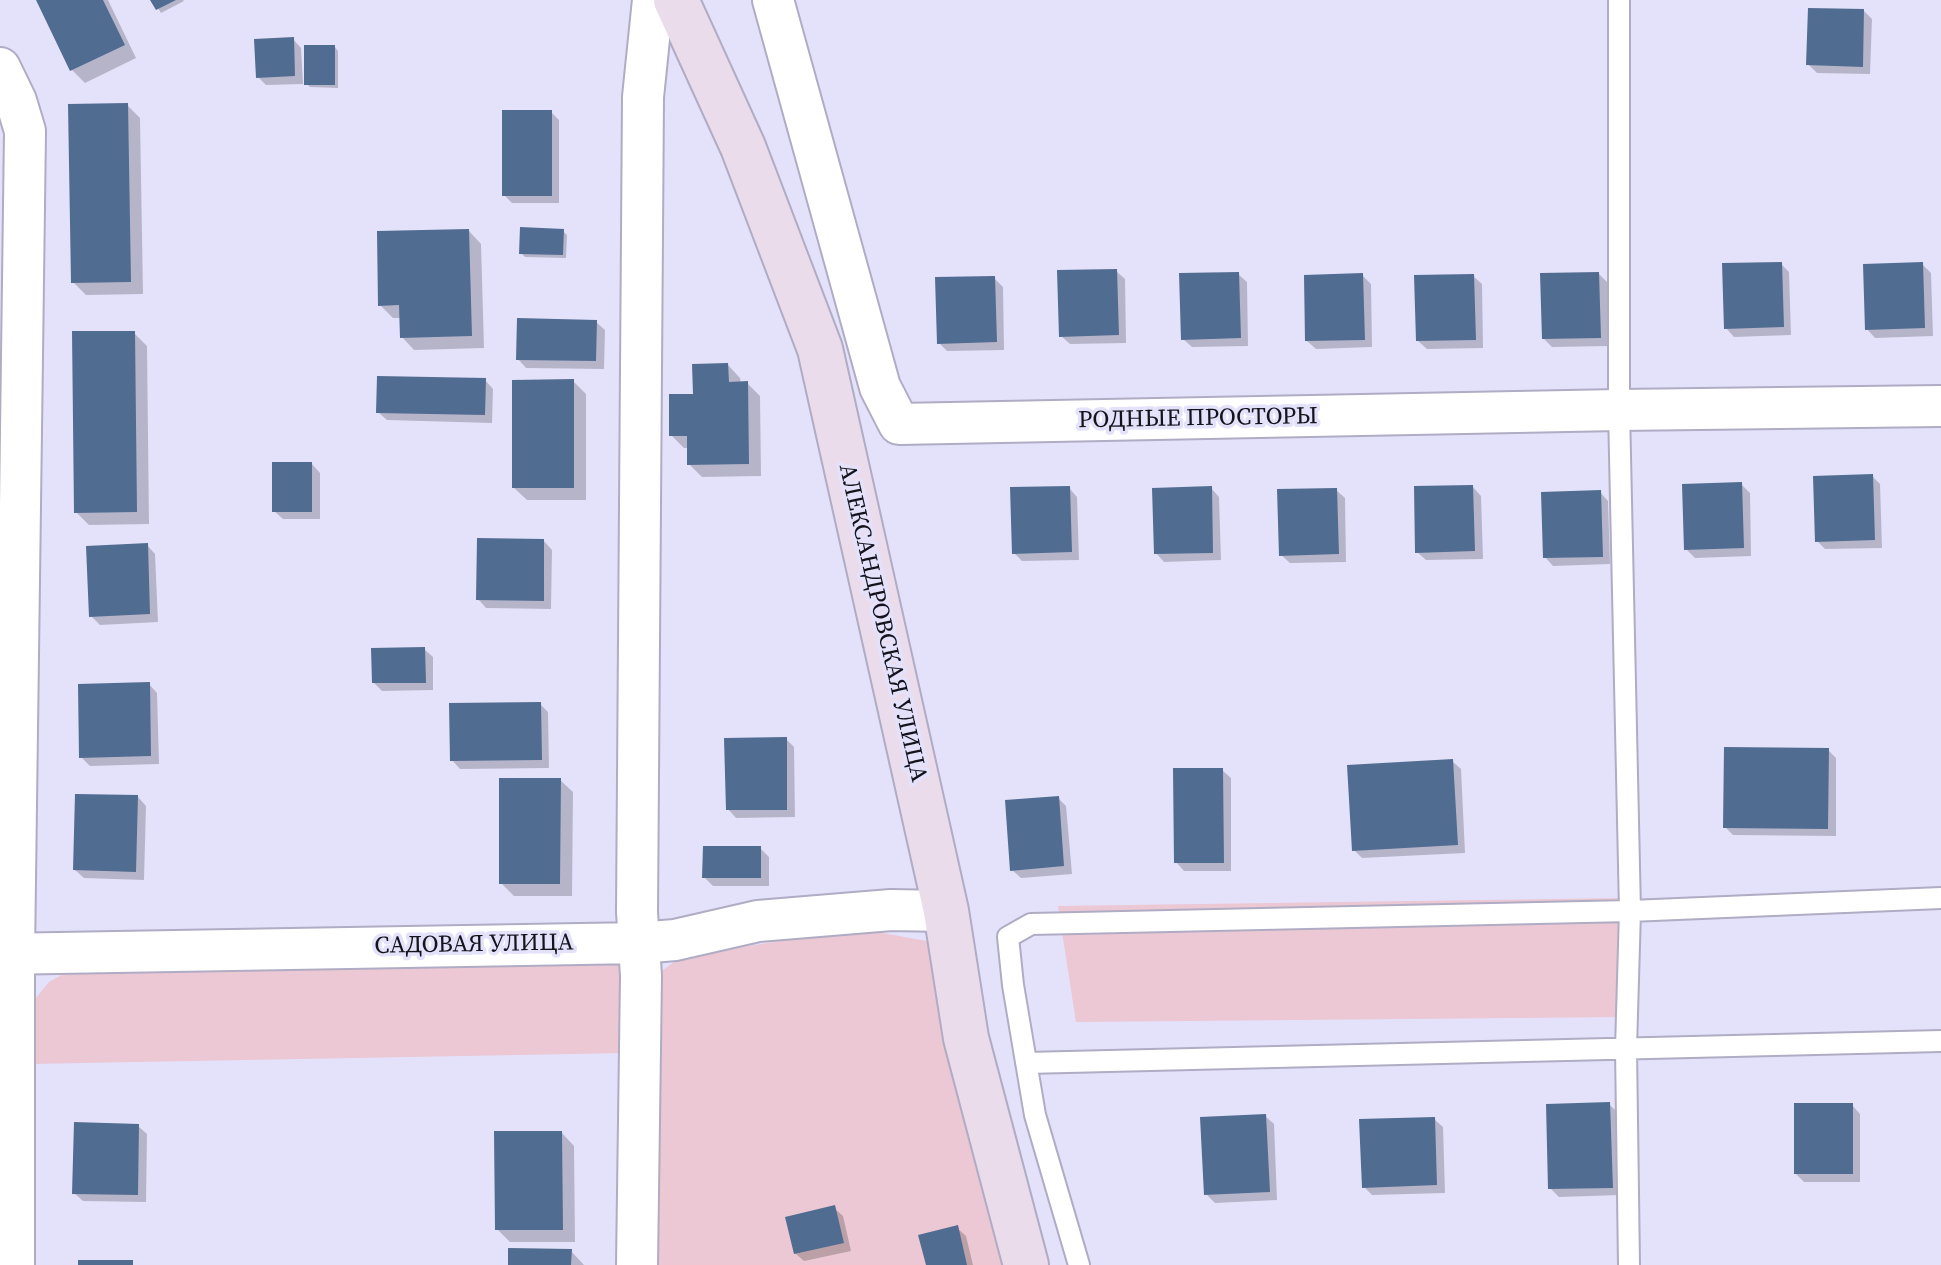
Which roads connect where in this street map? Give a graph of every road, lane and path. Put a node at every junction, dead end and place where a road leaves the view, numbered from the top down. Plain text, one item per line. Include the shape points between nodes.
1 (653, 0) edge
2 (676, 0) edge
3 (773, 0) edge
4 (1619, 0) edge
5 (0, 68) edge
6 (1941, 406) edge
7 (1619, 410) junction
8 (1941, 898) edge
9 (946, 911) junction
10 (1630, 911) junction
11 (639, 943) junction
12 (7, 954) edge
13 (1941, 1041) edge
14 (1626, 1048) junction
15 (1026, 1063) junction
16 (14, 1265) edge
17 (637, 1265) edge
18 (1026, 1265) edge
19 (1079, 1265) edge
20 (1629, 1265) edge

1 - 11 street via 643,97
2 - 9 street, АЛЕКСАНДРОВСКАЯ УЛИЦА via 743,147 820,349
3 - 7 street, РОДНЫЕ ПРОСТОРЫ via 880,387 899,424
4 - 7 lane
5 - 12 street via 25,131
6 - 7 street, РОДНЫЕ ПРОСТОРЫ
7 - 10 lane
8 - 10 lane
9 - 11 street, САДОВАЯ УЛИЦА via 758,921
9 - 18 street, АЛЕКСАНДРОВСКАЯ УЛИЦА via 966,1038
10 - 14 lane
10 - 15 lane via 1031,924 1008,937
11 - 12 street, САДОВАЯ УЛИЦА
11 - 17 street
12 - 16 street
13 - 14 lane
14 - 15 lane
14 - 20 lane
15 - 19 lane via 1035,1115

